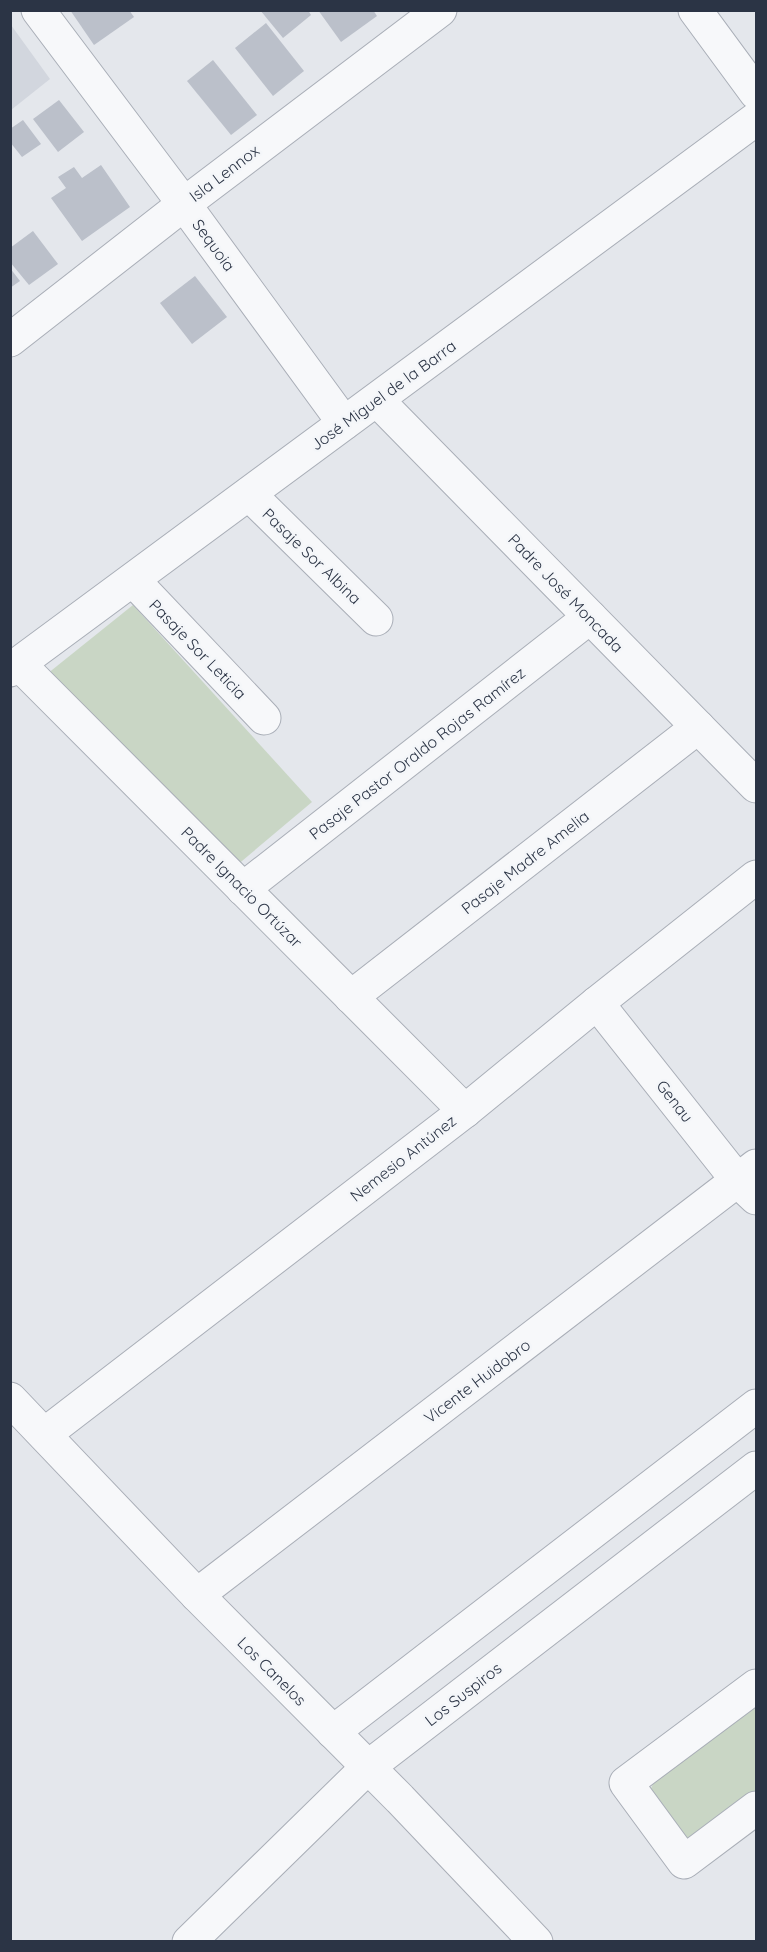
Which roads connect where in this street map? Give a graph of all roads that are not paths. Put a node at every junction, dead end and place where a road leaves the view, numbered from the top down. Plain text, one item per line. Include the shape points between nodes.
1 (38, 10) edge
2 (440, 10) edge
3 (694, 10) edge
4 (756, 93) edge
5 (756, 119) edge
6 (184, 204) junction
7 (10, 340) edge
8 (376, 400) junction
9 (344, 423) junction
10 (249, 494) junction
11 (133, 580) junction
12 (590, 617) junction
13 (376, 619) dead end
14 (15, 667) edge
15 (264, 718) dead end
16 (698, 727) junction
17 (756, 786) edge
18 (756, 877) edge
19 (243, 889) junction
20 (351, 997) junction
21 (597, 1002) junction
22 (465, 1111) junction
23 (750, 1182) edge
24 (10, 1399) edge
25 (756, 1406) edge
26 (45, 1434) junction
27 (756, 1468) edge
28 (197, 1595) junction
29 (756, 1686) edge
30 (333, 1732) junction
31 (368, 1767) junction
32 (756, 1808) edge
33 (189, 1941) edge
34 (536, 1941) edge

1 - 6 street, Sequoia
2 - 6 street, Isla Lennox
3 - 4 street
5 - 8 street, José Miguel de la Barra
6 - 7 street, Isla Lennox
6 - 9 street, Sequoia
8 - 9 street, José Miguel de la Barra
8 - 12 street, Padre José Moncada
9 - 10 street, José Miguel de la Barra
10 - 11 street, José Miguel de la Barra
10 - 13 street, Pasaje Sor Albina
11 - 14 street, José Miguel de la Barra
11 - 15 street, Pasaje Sor Leticia
12 - 16 street, Padre José Moncada
12 - 19 street, Pasaje Pastor Oraldo Rojas Ramírez
14 - 19 street, Padre Ignacio Ortúzar
16 - 17 street, Padre José Moncada
16 - 20 street, Pasaje Madre Amelia
18 - 21 street, Nemesio Antúnez
19 - 20 street, Padre Ignacio Ortúzar
20 - 22 street, Padre Ignacio Ortúzar
21 - 22 street, Nemesio Antúnez
21 - 23 street, Genau
22 - 26 street, Nemesio Antúnez
23 - 28 street, Vicente Huidobro
24 - 26 street, Los Canelos
25 - 30 street
26 - 28 street, Los Canelos
27 - 31 street, Los Suspiros
28 - 30 street, Los Canelos
29 - 32 street via 626,1783 684,1862
30 - 31 street, Los Canelos
31 - 33 street, Los Suspiros
31 - 34 street, Los Canelos

